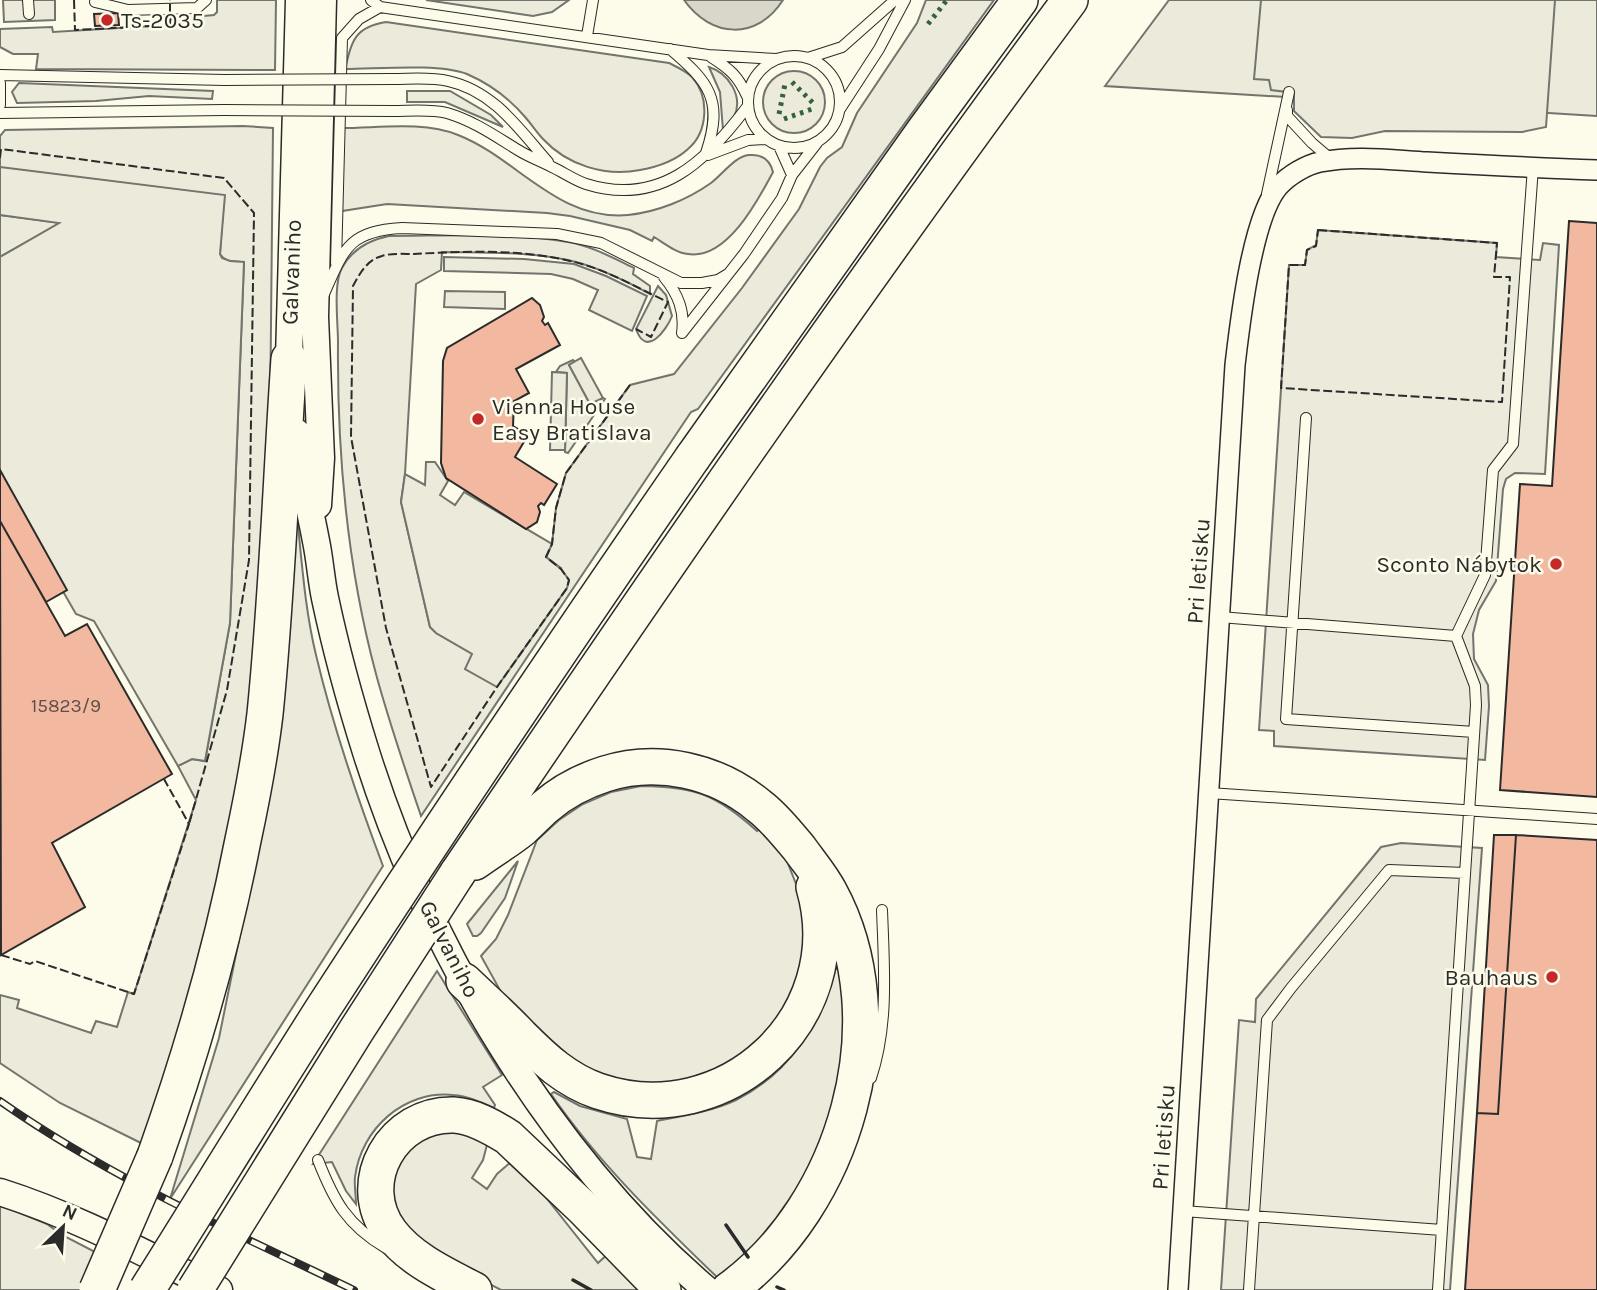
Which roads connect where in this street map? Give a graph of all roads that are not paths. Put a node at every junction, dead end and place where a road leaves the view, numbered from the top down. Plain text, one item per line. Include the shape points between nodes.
1 (28, 0) edge
2 (206, 0) edge
3 (299, 0) edge
4 (323, 0) edge
5 (371, 0) edge
6 (593, 0) edge
7 (895, 0) edge
8 (905, 0) edge
9 (1020, 0) edge
10 (1070, 0) edge
11 (95, 2) edge
12 (380, 7) junction
13 (29, 14) dead end
14 (587, 36) junction
15 (670, 48) junction
16 (708, 55) junction
17 (808, 58) junction
18 (776, 59) junction
19 (0, 75) edge
20 (0, 83) edge
21 (747, 102) junction
22 (0, 105) edge
23 (840, 110) junction
24 (0, 113) edge
25 (765, 139) junction
26 (817, 142) junction
27 (779, 146) junction
28 (704, 156) junction
29 (1333, 160) junction
30 (553, 167) junction
31 (1534, 167) junction
32 (1597, 170) edge
33 (792, 175) junction
34 (1258, 234) junction
35 (336, 268) junction
36 (662, 274) junction
37 (728, 274) junction
38 (315, 317) junction
39 (289, 359) junction
40 (1306, 418) dead end
41 (317, 542) junction
42 (1220, 617) junction
43 (1292, 622) junction
44 (1456, 636) junction
45 (1474, 732) junction
46 (1209, 793) junction
47 (1469, 811) junction
48 (1597, 820) edge
49 (783, 829) junction
50 (1465, 873) junction
51 (457, 874) junction
52 (882, 910) dead end
53 (464, 981) junction
54 (318, 1160) dead end
55 (832, 1160) junction
56 (0, 1192) edge
57 (1183, 1211) junction
58 (1254, 1216) junction
59 (1442, 1230) junction
60 (436, 1270) junction
61 (97, 1290) edge
62 (148, 1290) edge
63 (195, 1290) edge
64 (219, 1290) edge
65 (474, 1290) edge
66 (663, 1290) edge
67 (707, 1290) edge
68 (729, 1290) edge
69 (1178, 1290) edge
70 (1249, 1290) edge
71 (1438, 1290) edge

1 - 13 lane
2 - 11 lane via 197,8 128,10
3 - 39 main road, Galvaniho
4 - 38 main road, Galvaniho
5 - 12 lane
6 - 14 lane
7 - 17 lane via 842,47
8 - 23 lane
9 - 62 highway, bridge via 568,636 323,1009
10 - 51 highway via 726,478
12 - 14 lane
12 - 35 lane via 359,19 342,38
14 - 15 lane
15 - 16 lane
15 - 28 lane via 710,90 712,133
16 - 18 lane
16 - 21 lane via 740,79
17 - 18 lane via 789,55
17 - 23 lane via 832,76
18 - 21 lane via 756,74
19 - 30 lane, bridge via 447,81 482,93 512,119
20 - 22 lane
21 - 25 lane via 753,125
21 - 28 lane via 730,130
23 - 26 lane via 832,129
24 - 30 lane, bridge via 444,113 500,136
25 - 27 lane
25 - 28 lane via 748,140
26 - 27 lane via 803,148
26 - 33 lane
27 - 33 lane
28 - 30 lane via 681,175 649,187 618,191 584,184
29 - 31 street, Pri letisku
29 - 34 street, Pri letisku via 1301,169 1278,187
29 - 34 lane via 1287,116 1289,92
31 - 32 street, Pri letisku
31 - 44 lane via 1513,444 1493,470 1485,575
33 - 37 lane via 782,198
34 - 42 street, Pri letisku via 1235,365
35 - 36 lane via 359,237 402,228 578,237 601,243
35 - 38 lane
36 - 37 lane via 689,283 718,280
36 - 37 lane via 681,305 682,333
38 - 41 main road, Galvaniho via 321,458
39 - 41 main road, Galvaniho via 300,464
39 - 61 highway, bridge via 265,715 230,906 155,1156
40 - 43 lane
41 - 53 main road, Galvaniho via 325,597 366,753 400,844
42 - 43 lane
42 - 46 street, Pri letisku
43 - 44 lane
43 - 45 lane via 1286,719
44 - 45 lane via 1475,686
45 - 47 lane
46 - 47 lane
46 - 57 street, Pri letisku
47 - 48 lane
47 - 50 lane
49 - 51 highway via 726,783 676,769 640,767 607,773 561,795
49 - 53 highway via 814,890 820,925 817,967 804,1006 783,1039 751,1069 727,1083 667,1100 595,1090 539,1056
49 - 55 highway via 829,891 848,937 858,991 854,1092
50 - 58 lane via 1389,870 1267,1020
50 - 59 lane
51 - 63 highway, bridge
52 - 55 lane via 884,1007 878,1057 866,1093
53 - 67 main road, Galvaniho via 537,1101 639,1224
54 - 60 lane via 331,1193 365,1235
55 - 68 highway via 783,1238
56 - 64 main road via 100,1231
57 - 58 lane
57 - 69 street, Pri letisku
58 - 59 lane
58 - 70 lane
59 - 71 lane
60 - 65 highway
60 - 66 highway via 403,1245 382,1220 375,1189 389,1146 410,1126 455,1115 494,1128 522,1148

